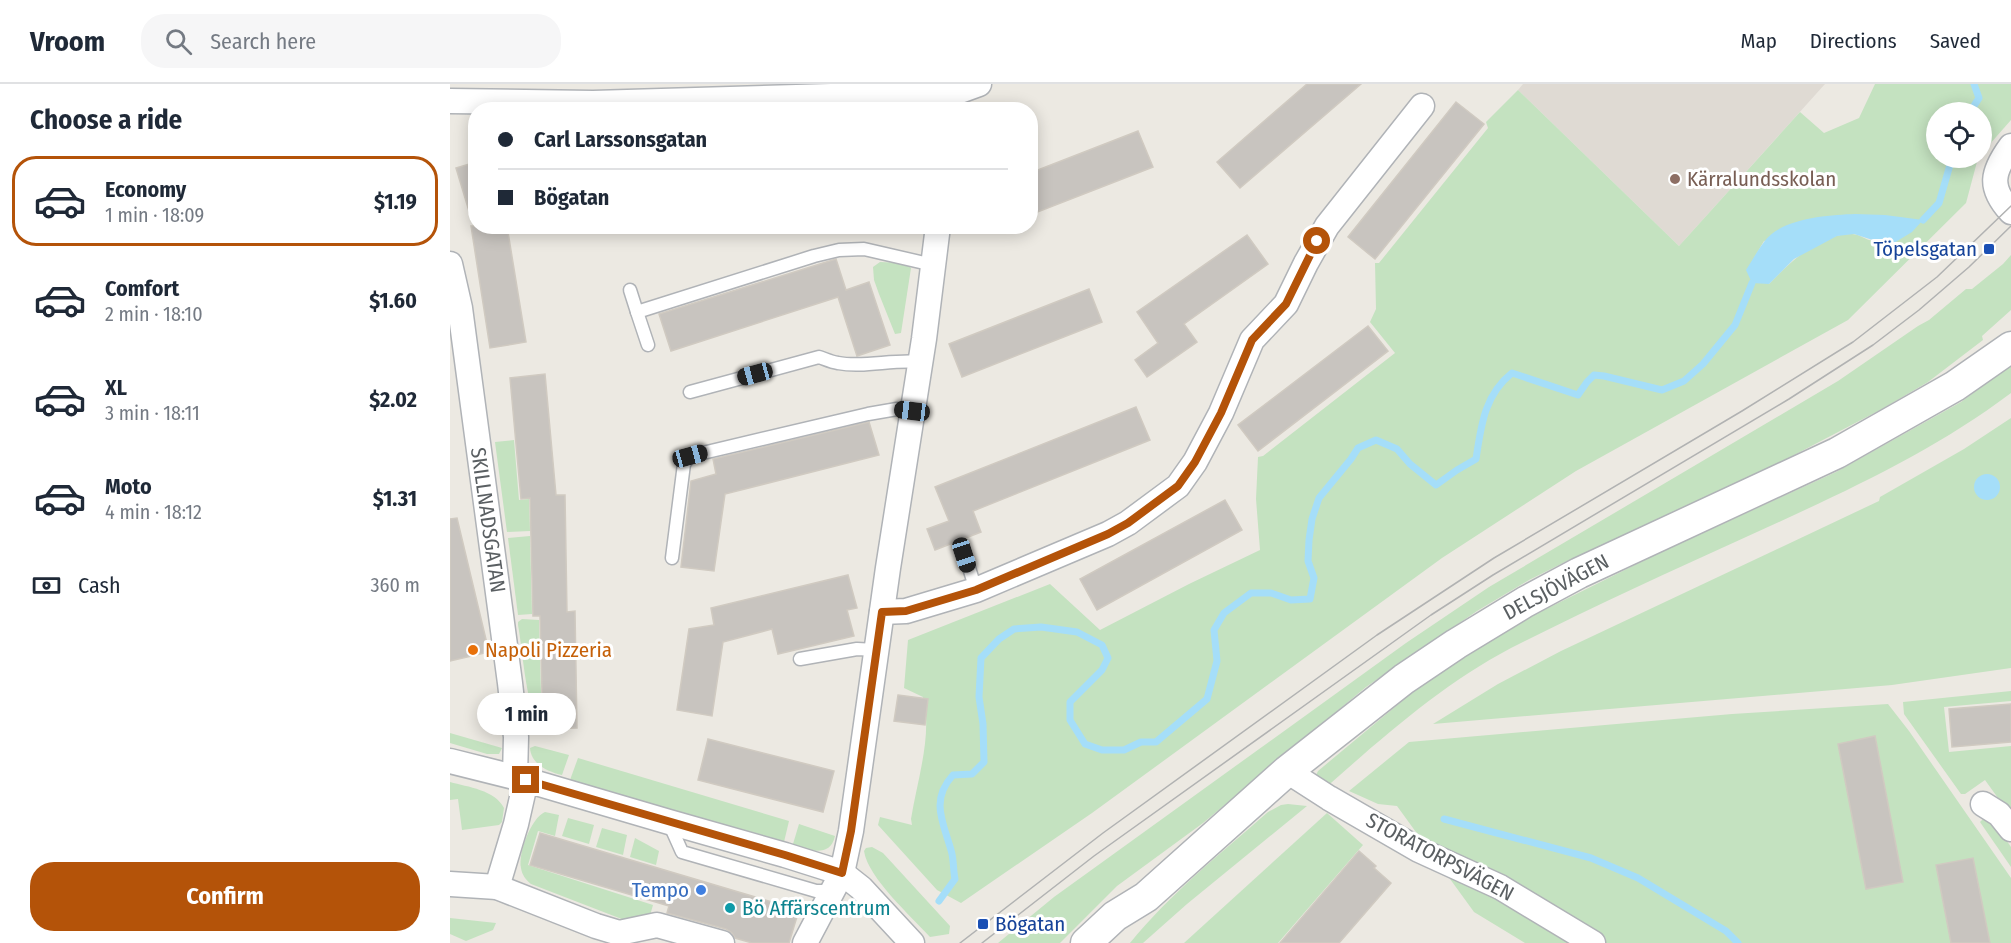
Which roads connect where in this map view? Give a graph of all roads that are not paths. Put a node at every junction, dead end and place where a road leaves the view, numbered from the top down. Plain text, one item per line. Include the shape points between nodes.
1 (962, 92) edge
2 (450, 101) edge
3 (478, 102) edge
4 (698, 102) edge
5 (1422, 106) dead end
6 (2011, 146) edge
7 (2011, 212) edge
8 (937, 234) edge
9 (450, 264) edge
10 (933, 265) junction
11 (630, 290) dead end
12 (455, 309) edge
13 (637, 312) junction
14 (648, 345) dead end
15 (2011, 347) edge
16 (920, 362) junction
17 (690, 392) dead end
18 (912, 411) junction
19 (964, 555) dead end
20 (672, 558) dead end
21 (976, 590) junction
22 (882, 612) junction
23 (876, 650) junction
24 (800, 660) dead end
25 (450, 761) edge
26 (1287, 771) junction
27 (520, 778) junction
28 (1983, 804) dead end
29 (2011, 829) edge
30 (838, 882) junction
31 (450, 884) edge
32 (497, 887) junction
33 (1146, 897) junction
34 (722, 943) edge
35 (805, 943) edge
36 (912, 943) edge
37 (1086, 943) edge
38 (1117, 943) edge
39 (1593, 943) edge

1 - 4 street
2 - 3 street
5 - 21 street via 1327,226 1286,304 1252,340 1221,413 1178,486 1108,534
6 - 7 street via 1994,180 1998,198
8 - 10 street
9 - 12 street, SKILLNADSGATAN
10 - 13 lane via 864,249 839,250
10 - 16 street
11 - 13 lane
12 - 27 street, SKILLNADSGATAN
13 - 14 lane
15 - 26 street, DELSJÖVÄGEN via 1955,386 1837,453 1525,602 1404,679
16 - 17 lane via 849,364 819,357
16 - 18 street
18 - 20 lane via 868,414 690,456 684,464
18 - 22 street
19 - 21 lane
21 - 22 street via 906,611
22 - 23 street
23 - 24 lane via 857,649
23 - 30 street via 851,831
25 - 27 street
26 - 33 street, DELSJÖVÄGEN
26 - 39 street, STORATORPSVÄGEN via 1419,850 1500,887
27 - 30 street via 785,855
27 - 32 street, SKILLNADSGATAN via 516,824
28 - 29 street via 1999,814
30 - 35 street
30 - 36 street via 861,888
31 - 32 street
32 - 34 street via 619,933 657,925
33 - 37 street, DELSJÖVÄGEN via 1115,916
33 - 38 street, DELSJÖVÄGEN

